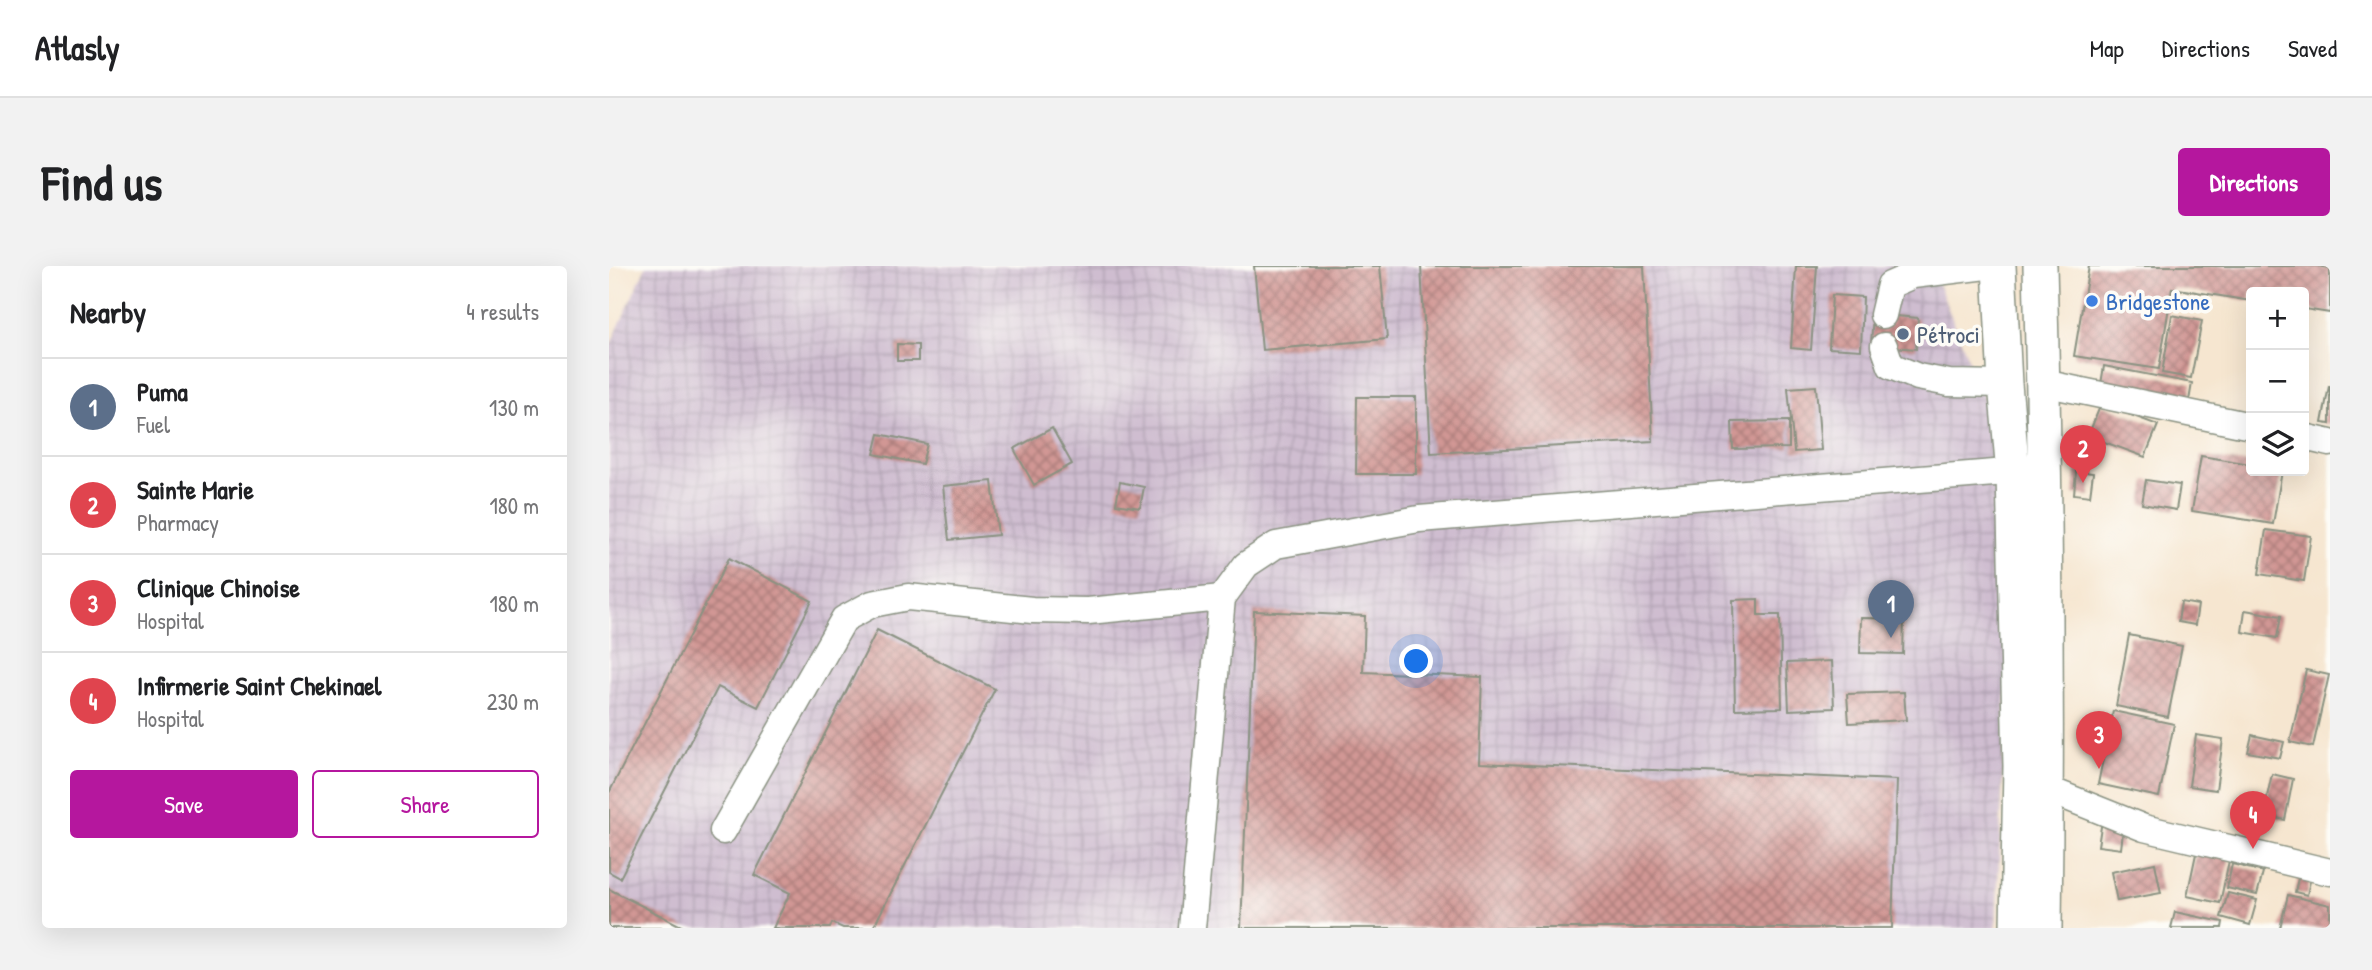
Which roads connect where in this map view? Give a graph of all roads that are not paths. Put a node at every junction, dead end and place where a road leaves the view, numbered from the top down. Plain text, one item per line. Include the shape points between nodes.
1 (1986, 266) edge
2 (1999, 266) edge
3 (2040, 266) edge
4 (1883, 315) dead end
5 (1884, 346) dead end
6 (2043, 383) junction
7 (2005, 384) junction
8 (2246, 425) edge
9 (2309, 438) edge
10 (2330, 443) edge
11 (2029, 471) junction
12 (1222, 598) junction
13 (2047, 789) junction
14 (723, 831) dead end
15 (2330, 872) edge
16 (1192, 928) edge
17 (2017, 928) edge
18 (2045, 928) edge

1 - 4 street via 1913,275 1890,285
2 - 7 main road
3 - 6 main road
5 - 7 street via 1891,366 1918,377
6 - 8 street
6 - 11 main road
7 - 11 main road
9 - 10 street
11 - 12 street via 1419,519 1276,545 1246,565
11 - 13 main road
11 - 17 main road
12 - 14 street via 1088,611 908,597 872,604 844,619
12 - 16 street
13 - 15 street via 2144,828
13 - 18 main road

